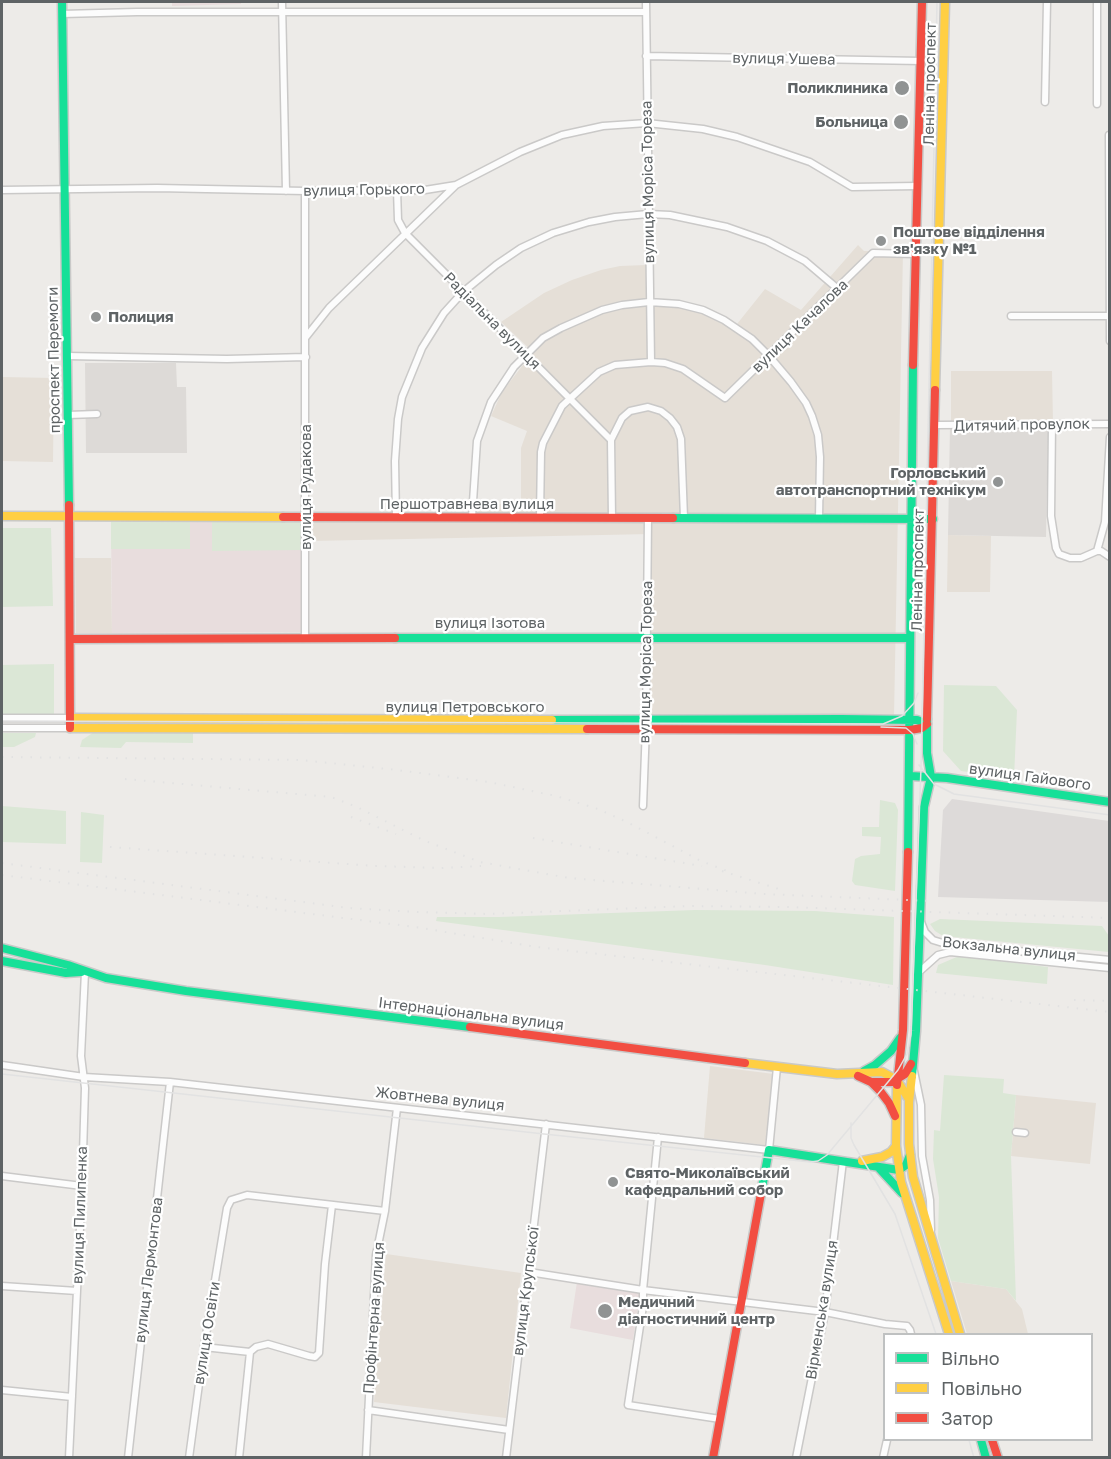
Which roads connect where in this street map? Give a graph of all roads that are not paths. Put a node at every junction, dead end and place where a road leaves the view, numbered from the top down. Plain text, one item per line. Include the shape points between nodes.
1 (62, 2) edge
2 (282, 2) edge
3 (646, 2) edge
4 (922, 2) edge
5 (945, 2) edge
6 (1047, 2) edge
7 (1097, 2) edge
8 (646, 12) junction
9 (282, 13) junction
10 (62, 14) junction
11 (646, 56) junction
12 (921, 61) junction
13 (1045, 102) dead end
14 (1097, 104) dead end
15 (647, 123) junction
16 (1109, 135) edge
17 (456, 185) junction
18 (917, 186) junction
19 (65, 188) junction
20 (2, 190) edge
21 (286, 190) junction
22 (397, 190) junction
23 (305, 191) junction
24 (648, 214) junction
25 (405, 234) junction
26 (916, 254) junction
27 (838, 289) junction
28 (463, 292) junction
29 (649, 302) junction
30 (1011, 316) dead end
31 (1109, 316) edge
32 (306, 337) junction
33 (1110, 340) edge
34 (526, 355) junction
35 (67, 356) junction
36 (769, 356) junction
37 (306, 357) junction
38 (651, 362) junction
39 (569, 398) junction
40 (97, 414) dead end
41 (68, 415) junction
42 (1052, 424) junction
43 (1110, 424) edge
44 (935, 425) junction
45 (1110, 437) edge
46 (611, 440) junction
47 (69, 515) junction
48 (2, 516) edge
49 (306, 517) junction
50 (396, 517) junction
51 (472, 517) junction
52 (540, 517) junction
53 (612, 518) junction
54 (648, 518) junction
55 (684, 518) junction
56 (819, 518) junction
57 (933, 519) junction
58 (912, 520) junction
59 (1096, 551) junction
60 (1110, 557) edge
61 (305, 637) junction
62 (646, 637) junction
63 (910, 638) junction
64 (70, 639) junction
65 (2, 718) edge
66 (646, 720) junction
67 (910, 720) junction
68 (70, 723) junction
69 (927, 724) junction
70 (2, 728) edge
71 (646, 730) junction
72 (910, 730) junction
73 (927, 753) junction
74 (910, 776) junction
75 (931, 777) junction
76 (947, 778) junction
77 (929, 787) junction
78 (1110, 802) edge
79 (643, 806) dead end
80 (920, 920) junction
81 (2, 948) edge
82 (1110, 960) edge
83 (2, 962) edge
84 (1110, 968) edge
85 (85, 972) junction
86 (918, 972) junction
87 (903, 1030) junction
88 (912, 1063) junction
89 (2, 1065) edge
90 (777, 1067) junction
91 (855, 1074) junction
92 (84, 1077) junction
93 (897, 1080) junction
94 (170, 1082) junction
95 (872, 1082) junction
96 (909, 1102) junction
97 (397, 1108) junction
98 (895, 1118) junction
99 (546, 1124) junction
100 (1016, 1132) dead end
101 (1025, 1133) dead end
102 (921, 1136) junction
103 (658, 1137) junction
104 (896, 1146) junction
105 (769, 1150) junction
106 (910, 1155) junction
107 (847, 1162) junction
108 (875, 1166) junction
109 (899, 1170) junction
110 (2, 1176) edge
111 (82, 1186) junction
112 (907, 1201) junction
113 (332, 1205) junction
114 (385, 1211) junction
115 (932, 1239) junction
116 (529, 1272) junction
117 (2, 1286) edge
118 (643, 1290) junction
119 (77, 1291) junction
120 (742, 1303) junction
121 (825, 1312) junction
122 (910, 1332) edge
123 (948, 1333) edge
124 (959, 1333) edge
125 (204, 1347) junction
126 (250, 1352) junction
127 (2, 1390) edge
128 (72, 1397) junction
129 (368, 1410) junction
130 (720, 1419) junction
131 (509, 1430) junction
132 (887, 1441) edge
133 (981, 1441) edge
134 (992, 1441) edge
135 (69, 1458) edge
136 (128, 1458) edge
137 (189, 1458) edge
138 (239, 1458) edge
139 (366, 1458) edge
140 (506, 1458) edge
141 (713, 1458) edge
142 (796, 1458) edge
143 (883, 1458) edge
144 (986, 1458) edge
145 (998, 1458) edge

1 - 10 main road, проспект Перемоги
2 - 9 street
3 - 8 street, вулиця Моріса Тореза
4 - 12 main road, Леніна проспект
5 - 44 main road, Леніна проспект
6 - 13 street
7 - 14 street
8 - 9 street
8 - 11 street, вулиця Моріса Тореза
9 - 10 street
9 - 21 street
10 - 19 main road, проспект Перемоги
11 - 12 street, вулиця Ушева
11 - 15 street, вулиця Моріса Тореза
12 - 18 main road, Леніна проспект
15 - 17 street, вулиця Горького via 603,126 562,135
15 - 18 street, вулиця Горького via 737,137 810,162 852,187
15 - 24 street, вулиця Моріса Тореза
16 - 31 street
17 - 22 street, вулиця Горького
17 - 25 street
18 - 26 main road, Леніна проспект
19 - 20 street, вулиця Горького
19 - 21 street, вулиця Горького
19 - 35 main road, проспект Перемоги
21 - 23 street, вулиця Горького
22 - 23 street, вулиця Горького
22 - 25 street via 398,220
23 - 32 street, вулиця Рудакова
24 - 27 street via 690,218 747,232 805,261
24 - 28 street via 598,220 553,233 513,254
24 - 29 street, вулиця Моріса Тореза
25 - 28 street, Радіальна вулиця
25 - 32 street via 329,308
26 - 27 street, вулиця Качалова via 873,253
26 - 58 main road, Леніна проспект
27 - 36 street, вулиця Качалова
28 - 34 street, Радіальна вулиця
28 - 50 street via 422,348 402,397 395,461
29 - 34 street via 622,305 581,319 543,338
29 - 36 street via 703,310 739,330
29 - 38 street, вулиця Моріса Тореза
30 - 31 street
31 - 33 street
32 - 37 street, вулиця Рудакова
34 - 39 street, Радіальна вулиця
34 - 51 street via 502,383 483,421 477,441
35 - 37 street
35 - 41 main road, проспект Перемоги
36 - 38 street, вулиця Качалова via 725,398 683,369
36 - 56 street via 806,403 818,435
37 - 49 street, вулиця Рудакова
38 - 39 street via 608,368
39 - 46 street, Радіальна вулиця
39 - 52 street via 541,452
40 - 41 street
41 - 47 main road, проспект Перемоги
42 - 43 street, Дитячий провулок
42 - 44 street, Дитячий провулок
42 - 59 street via 1051,516 1056,548 1059,554 1070,558
44 - 57 main road, Леніна проспект
45 - 59 street via 1105,522
46 - 53 street
46 - 55 street via 630,411 655,409 670,418 681,440
47 - 48 main road, Першотравнева вулиця
47 - 49 main road, Першотравнева вулиця
47 - 64 main road, проспект Перемоги
49 - 50 main road, Першотравнева вулиця
49 - 61 street, вулиця Рудакова
50 - 51 main road, Першотравнева вулиця
51 - 52 main road, Першотравнева вулиця
52 - 53 main road, Першотравнева вулиця
53 - 54 main road, Першотравнева вулиця
54 - 55 main road, Першотравнева вулиця
54 - 62 street, вулиця Моріса Тореза
55 - 56 main road, Першотравнева вулиця
56 - 58 main road, Першотравнева вулиця
57 - 58 main road, Першотравнева вулиця
57 - 69 main road, Леніна проспект
58 - 63 main road, Леніна проспект
59 - 60 street
61 - 62 main road, вулиця Ізотова
61 - 64 main road, вулиця Ізотова
62 - 63 main road, вулиця Ізотова
62 - 66 street, вулиця Моріса Тореза
63 - 67 main road, Леніна проспект
64 - 68 main road, проспект Перемоги
65 - 68 street, вулиця Петровського
66 - 67 main road, вулиця Петровського
66 - 68 main road, вулиця Петровського
66 - 71 street, вулиця Моріса Тореза
67 - 69 main road, вулиця Петровського
67 - 72 main road, Леніна проспект
68 - 70 street, вулиця Петровського
68 - 71 main road, вулиця Петровського
69 - 72 main road, вулиця Петровського
69 - 73 main road, Леніна проспект
71 - 72 main road, вулиця Петровського
71 - 79 street, вулиця Моріса Тореза
72 - 74 main road, Леніна проспект
73 - 75 main road, Леніна проспект
73 - 76 main road via 934,772
74 - 75 main road, вулиця Гайового
74 - 87 main road, Леніна проспект
75 - 76 main road, вулиця Гайового
75 - 77 main road, Леніна проспект
76 - 77 main road
76 - 78 main road, вулиця Гайового
77 - 80 main road, Леніна проспект via 924,807
80 - 82 street, Вокзальна вулиця via 928,936 939,943
80 - 86 main road, Леніна проспект
81 - 85 main road, Інтернаціональна вулиця
83 - 85 main road, Інтернаціональна вулиця via 66,974
84 - 86 street, Вокзальна вулиця via 950,952 938,955
85 - 90 main road, Інтернаціональна вулиця via 186,992
85 - 92 street, вулиця Пилипенка via 81,1056
86 - 88 main road, Леніна проспект
87 - 91 main road via 891,1051 868,1070
87 - 93 main road, Леніна проспект
88 - 93 main road
88 - 96 main road, Леніна проспект
88 - 102 street via 920,1096
89 - 92 street, Жовтнева вулиця
90 - 91 main road, Інтернаціональна вулиця
90 - 105 street
91 - 93 main road, Інтернаціональна вулиця via 882,1072
91 - 95 main road, Інтернаціональна вулиця
92 - 94 street, Жовтнева вулиця
92 - 111 street, вулиця Пилипенка
93 - 95 main road via 887,1084
93 - 96 main road
93 - 98 main road, Леніна проспект
94 - 97 street, Жовтнева вулиця
94 - 136 street, вулиця Лермонтова
95 - 98 main road, Інтернаціональна вулиця via 889,1103
96 - 106 main road, Леніна проспект
97 - 99 street, Жовтнева вулиця
97 - 114 street, Профінтерна вулиця
98 - 104 main road, Леніна проспект
99 - 103 street, Жовтнева вулиця
99 - 116 street, вулиця Крупської
100 - 101 street
102 - 106 street
102 - 115 street
103 - 105 street, Жовтнева вулиця
103 - 118 street
104 - 107 main road via 882,1157
104 - 109 main road, Леніна проспект
105 - 107 main road, Жовтнева вулиця
105 - 120 main road
106 - 109 main road
106 - 115 main road, Леніна проспект
107 - 108 main road, Жовтнева вулиця
107 - 121 street, Вірменська вулиця
108 - 109 main road, Жовтнева вулиця
108 - 112 main road
109 - 112 main road, Леніна проспект
110 - 111 street
111 - 119 street, вулиця Пилипенка
112 - 123 main road, Леніна проспект
113 - 114 street
113 - 125 street, вулиця Освіти via 247,1195 231,1200
113 - 126 street via 319,1353 309,1356 268,1344
114 - 129 street, Профінтерна вулиця via 376,1255
115 - 124 main road, Леніна проспект
116 - 118 street
116 - 131 street, вулиця Крупської
117 - 119 street
118 - 120 street
118 - 130 street via 628,1405
119 - 128 street, вулиця Пилипенка
120 - 121 street
120 - 130 main road
121 - 122 street via 907,1326
121 - 142 street, Вірменська вулиця
125 - 126 street
125 - 137 street, вулиця Освіти
126 - 138 street
127 - 128 street
128 - 135 street, вулиця Пилипенка
129 - 131 street
129 - 139 street, Профінтерна вулиця
130 - 141 main road
131 - 140 street, вулиця Крупської
132 - 143 street
133 - 144 main road
134 - 145 main road

